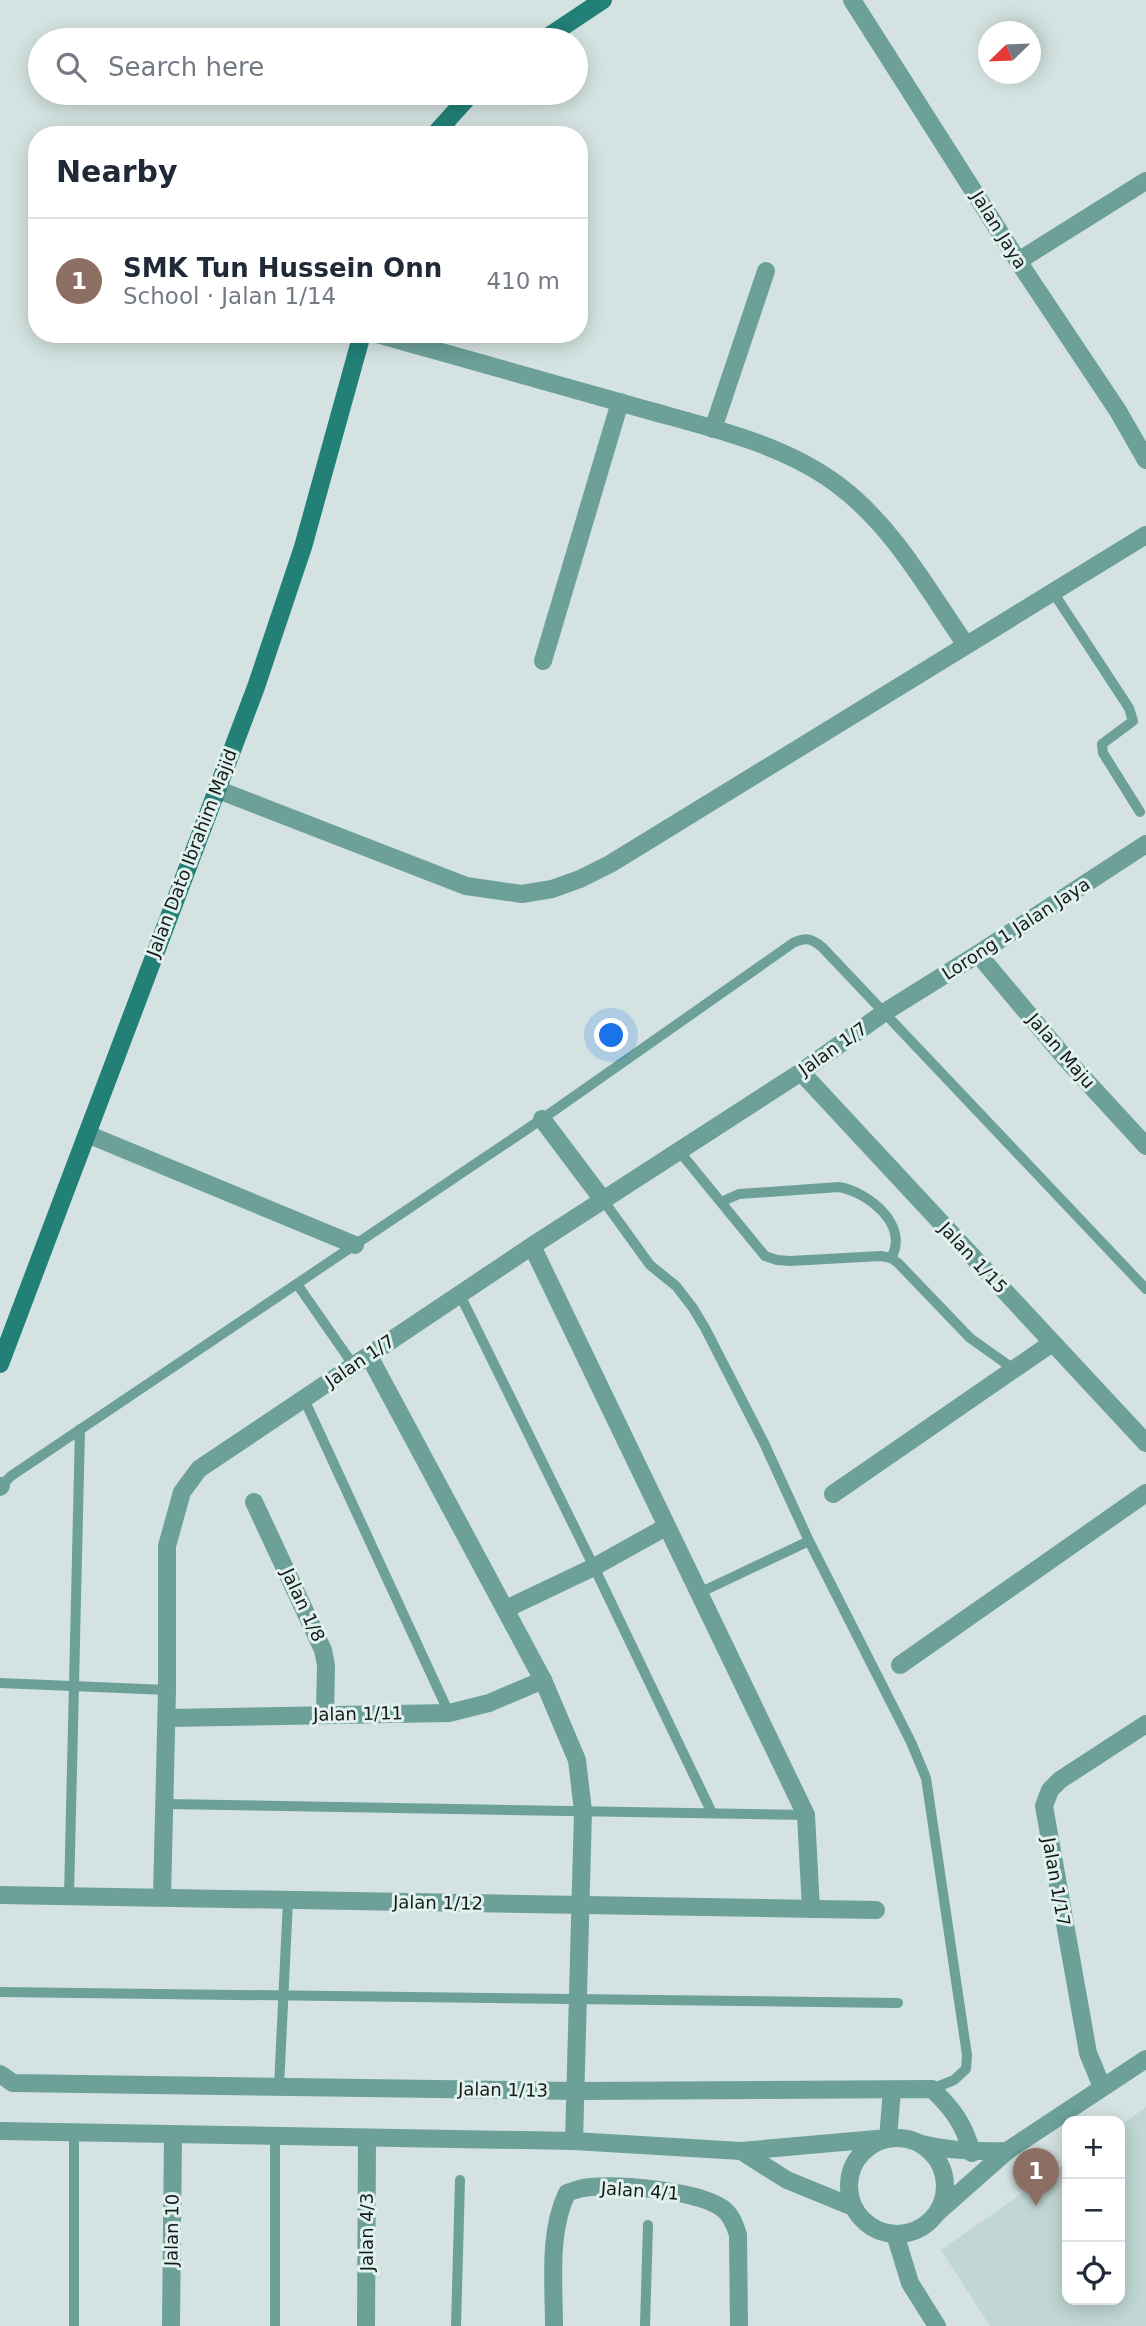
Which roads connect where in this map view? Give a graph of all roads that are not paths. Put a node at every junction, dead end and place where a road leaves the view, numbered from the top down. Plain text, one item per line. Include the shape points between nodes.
1 (603, 0) edge
2 (852, 0) edge
3 (561, 28) edge
4 (461, 105) edge
5 (441, 126) edge
6 (1146, 181) edge
7 (1018, 261) junction
8 (766, 271) dead end
9 (360, 343) edge
10 (409, 343) edge
11 (620, 402) junction
12 (713, 429) junction
13 (1146, 460) edge
14 (1146, 535) edge
15 (1053, 592) junction
16 (966, 645) junction
17 (543, 661) dead end
18 (216, 789) junction
19 (1140, 812) dead end
20 (1146, 844) edge
21 (978, 954) junction
22 (885, 1012) junction
23 (801, 1072) junction
24 (542, 1119) junction
25 (87, 1134) junction
26 (1143, 1138) edge
27 (679, 1151) junction
28 (603, 1200) junction
29 (721, 1202) junction
30 (355, 1245) junction
31 (531, 1246) junction
32 (891, 1258) junction
33 (297, 1284) junction
34 (1146, 1289) edge
35 (460, 1295) junction
36 (1052, 1343) junction
37 (361, 1361) junction
38 (0, 1364) edge
39 (1015, 1370) junction
40 (304, 1399) junction
41 (80, 1429) junction
42 (1146, 1444) edge
43 (0, 1487) edge
44 (1146, 1493) edge
45 (833, 1494) dead end
46 (254, 1502) dead end
47 (666, 1527) junction
48 (809, 1541) junction
49 (594, 1567) junction
50 (699, 1593) junction
51 (506, 1609) junction
52 (900, 1665) dead end
53 (543, 1680) junction
54 (0, 1683) edge
55 (74, 1686) junction
56 (167, 1690) junction
57 (449, 1713) junction
58 (325, 1714) junction
59 (166, 1718) junction
60 (1146, 1724) edge
61 (165, 1804) junction
62 (583, 1811) junction
63 (712, 1813) junction
64 (806, 1815) junction
65 (0, 1895) edge
66 (69, 1896) junction
67 (162, 1897) junction
68 (288, 1900) junction
69 (582, 1905) junction
70 (811, 1909) junction
71 (876, 1910) dead end
72 (0, 1992) edge
73 (283, 1995) junction
74 (578, 1999) junction
75 (898, 2003) dead end
76 (1146, 2059) edge
77 (0, 2074) edge
78 (279, 2087) junction
79 (1102, 2087) junction
80 (932, 2089) junction
81 (892, 2090) junction
82 (575, 2091) junction
83 (0, 2132) edge
84 (74, 2133) junction
85 (173, 2134) junction
86 (275, 2136) junction
87 (368, 2137) junction
88 (888, 2138) junction
89 (573, 2141) junction
90 (920, 2144) junction
91 (741, 2151) junction
92 (1007, 2151) junction
93 (972, 2153) junction
94 (460, 2180) dead end
95 (853, 2207) junction
96 (936, 2214) junction
97 (648, 2225) dead end
98 (895, 2234) junction
99 (74, 2326) edge
100 (171, 2326) edge
101 (275, 2326) edge
102 (366, 2326) edge
103 (456, 2326) edge
104 (554, 2326) edge
105 (645, 2326) edge
106 (739, 2326) edge
107 (937, 2326) edge

1 - 3 street
2 - 7 street, Jalan Jaya
4 - 5 street
6 - 7 street
7 - 13 street, Jalan Jaya
8 - 12 street
9 - 18 street, Jalan Dato Ibrahim Majid via 303,547
10 - 11 street
11 - 12 street
11 - 17 street
12 - 16 street via 777,451 838,484 887,529
14 - 15 street
15 - 16 street
15 - 19 lane via 1129,708 1133,721 1102,744 1103,753
16 - 18 street via 610,864 580,879 522,894 466,886
18 - 25 street, Jalan Dato Ibrahim Majid
20 - 21 street, Lorong 1 Jalan Jaya
21 - 22 street, Lorong 1 Jalan Jaya
21 - 26 street, Jalan Maju via 1066,1059
22 - 23 street, Jalan 1/7
22 - 24 lane via 822,947 804,938
22 - 34 lane
23 - 27 street, Jalan 1/7
23 - 36 street, Jalan 1/15
24 - 28 street
24 - 30 lane
25 - 30 street
25 - 38 street, Jalan Dato Ibrahim Majid
27 - 28 street, Jalan 1/7
27 - 29 lane
28 - 31 street, Jalan 1/7
28 - 48 lane via 650,1265 676,1286 693,1308
29 - 32 lane via 765,1256 777,1260
29 - 32 lane via 739,1194 851,1189 888,1217 896,1243
30 - 33 lane
31 - 35 street, Jalan 1/7
31 - 47 street
32 - 39 lane via 970,1338
33 - 37 lane
33 - 41 lane
35 - 37 street, Jalan 1/7
35 - 49 lane
36 - 39 street
36 - 42 street, Jalan 1/15
37 - 40 street, Jalan 1/7
37 - 51 street
39 - 45 street
40 - 56 street, Jalan 1/7 via 199,1469 182,1492 167,1546
40 - 57 lane
41 - 43 lane
41 - 55 lane
44 - 52 street
46 - 58 street, Jalan 1/8 via 323,1650
47 - 49 street
47 - 50 street
48 - 50 lane
48 - 80 lane via 926,1778 967,2055 966,2069
49 - 51 street
49 - 63 lane
50 - 64 street
51 - 53 street
53 - 57 street, Jalan 1/11 via 489,1703
53 - 62 street via 577,1760
54 - 55 lane
55 - 56 lane
55 - 66 lane
56 - 59 street, Jalan 1/7
57 - 58 street, Jalan 1/11
58 - 59 street, Jalan 1/11
59 - 61 street, Jalan 1/7
60 - 79 street, Jalan 1/17 via 1060,1780 1049,1790 1044,1806 1088,2053
61 - 62 lane
61 - 67 street, Jalan 1/7
62 - 63 lane
62 - 69 street
63 - 64 lane
64 - 70 street
65 - 66 street, Jalan 1/12
66 - 67 street, Jalan 1/12
67 - 68 street, Jalan 1/12
68 - 69 street, Jalan 1/12
68 - 73 lane
69 - 70 street, Jalan 1/12
69 - 74 street
70 - 71 street, Jalan 1/12
72 - 73 lane
73 - 74 lane
73 - 78 lane
74 - 75 lane
74 - 82 street
76 - 79 street
77 - 78 street, Jalan 1/13 via 13,2083
78 - 82 street, Jalan 1/13
79 - 92 street
80 - 81 street, Jalan 1/13
80 - 93 street via 966,2131
81 - 82 street, Jalan 1/13
81 - 88 street
82 - 89 street
83 - 84 street
84 - 85 street
84 - 99 lane
85 - 86 street
85 - 100 street, Jalan 10
86 - 87 street
86 - 101 lane
87 - 89 street
87 - 102 street, Jalan 4/3
88 - 90 street
88 - 91 street
88 - 95 street via 862,2152 854,2164 849,2178
89 - 91 street
90 - 93 street
90 - 96 street via 933,2154 945,2183
91 - 95 street via 787,2180
92 - 93 street
92 - 96 street
94 - 103 lane
95 - 98 street via 871,2226
96 - 98 street via 918,2229
97 - 105 lane
98 - 107 street via 910,2283
104 - 106 street, Jalan 4/1 via 560,2208 567,2193 615,2188 665,2190 723,2208 737,2235

